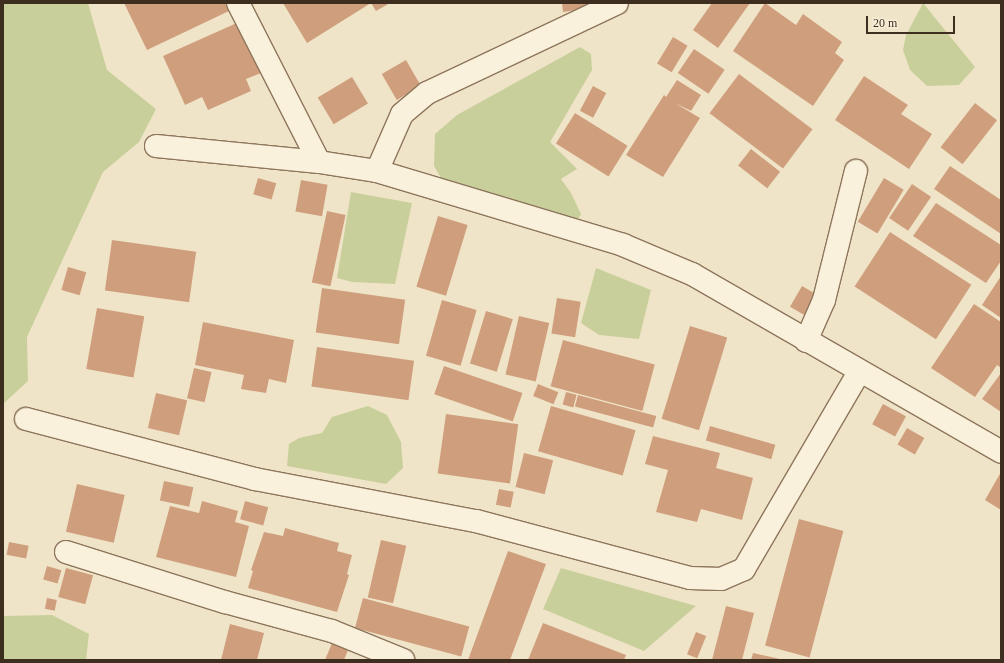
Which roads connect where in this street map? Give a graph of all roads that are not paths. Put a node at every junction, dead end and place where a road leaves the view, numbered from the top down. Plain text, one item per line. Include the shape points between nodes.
1 (238, 3) edge
2 (617, 3) edge
3 (156, 146) dead end
4 (319, 162) junction
5 (377, 171) junction
6 (856, 171) dead end
7 (806, 341) junction
8 (859, 372) junction
9 (26, 419) dead end
10 (1001, 452) edge
11 (66, 552) dead end
12 (403, 660) edge

1 - 4 street
2 - 5 street via 427,93 402,114
3 - 4 street
4 - 5 street
5 - 7 street via 623,245 692,274
6 - 7 street via 824,300
7 - 8 street
8 - 9 street via 744,569 721,579 690,578 476,521 256,479
8 - 10 street
11 - 12 street via 225,602 332,631

